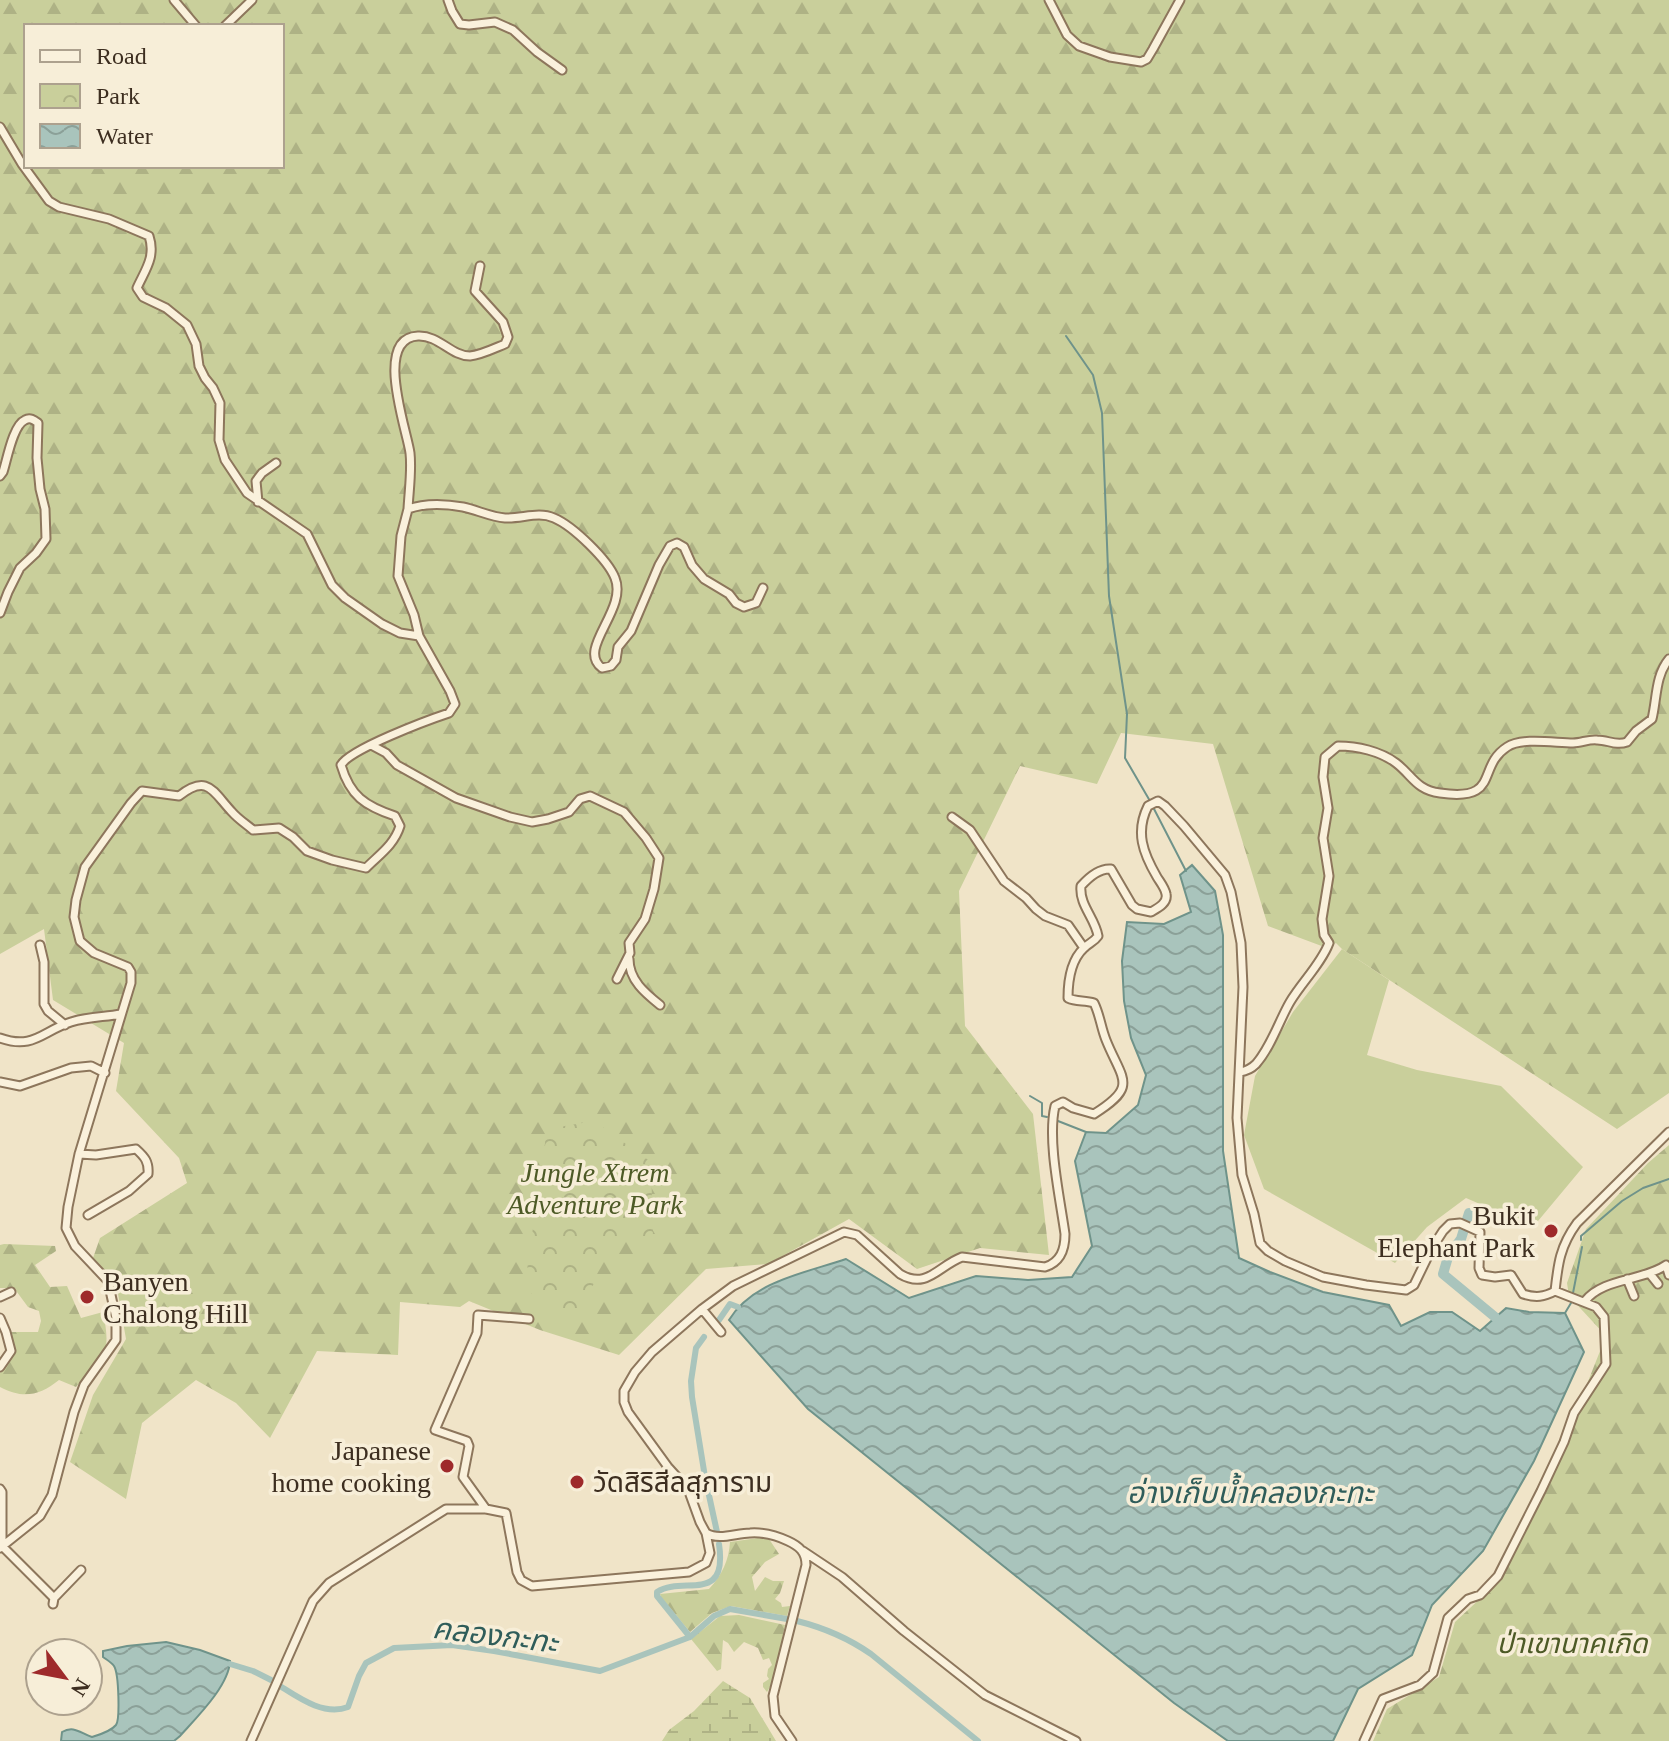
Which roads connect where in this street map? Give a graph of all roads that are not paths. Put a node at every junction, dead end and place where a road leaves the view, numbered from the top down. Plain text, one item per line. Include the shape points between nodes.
1 (174, 0) edge
2 (252, 0) edge
3 (448, 0) edge
4 (1049, 0) edge
5 (1180, 0) edge
6 (194, 24) edge
7 (227, 24) edge
8 (562, 70) dead end
9 (0, 127) edge
10 (24, 167) edge
11 (25, 168) edge
12 (480, 266) dead end
13 (276, 463) dead end
14 (0, 476) edge
15 (258, 502) junction
16 (408, 509) junction
17 (763, 588) dead end
18 (0, 613) edge
19 (419, 636) junction
20 (1669, 659) edge
21 (371, 745) junction
22 (952, 817) dead end
23 (40, 945) dead end
24 (1084, 948) junction
25 (630, 953) junction
26 (617, 979) dead end
27 (660, 1005) dead end
28 (121, 1014) junction
29 (65, 1025) junction
30 (0, 1038) edge
31 (1240, 1072) junction
32 (105, 1073) junction
33 (0, 1082) edge
34 (1669, 1132) edge
35 (79, 1154) junction
36 (88, 1215) dead end
37 (1650, 1274) junction
38 (1669, 1275) edge
39 (1627, 1279) junction
40 (1658, 1284) dead end
41 (1555, 1291) junction
42 (11, 1292) dead end
43 (1634, 1296) dead end
44 (0, 1297) edge
45 (1585, 1301) junction
46 (702, 1309) junction
47 (0, 1318) edge
48 (529, 1319) dead end
49 (721, 1332) dead end
50 (0, 1367) edge
51 (0, 1489) edge
52 (486, 1509) junction
53 (706, 1533) junction
54 (1, 1547) edge
55 (803, 1551) junction
56 (81, 1570) dead end
57 (251, 1741) edge
58 (792, 1741) edge
59 (1076, 1741) edge
60 (1364, 1741) edge

1 - 6 street
2 - 7 street
3 - 8 street via 460,24 495,22 513,30
4 - 5 street via 1067,35 1079,46 1141,62
9 - 10 street
11 - 15 street via 59,207 149,236 150,263 137,288 187,325 199,366 220,403 219,440 225,460
12 - 16 street via 475,291 503,322 505,344 469,356 418,336 409,338 398,352 394,379 411,460
13 - 15 street via 256,481
14 - 18 street via 18,427 25,420 38,423 46,539 20,568
15 - 19 street via 307,534 345,598 382,624
16 - 17 street via 462,507 504,518 537,514 572,529 611,568 618,586 614,609 595,643 595,663 602,668 616,660 670,546 684,547 704,579 744,607 756,603
16 - 19 street via 398,576
19 - 21 street via 455,704 449,713
20 - 31 street via 1662,668 1652,719 1627,742 1515,744 1494,760 1483,786 1473,792 1440,794 1424,789 1373,751 1338,746 1325,757 1328,811 1323,838 1329,876 1322,919 1329,943 1257,1063
21 - 25 street via 456,798 510,817 548,819 590,796 624,812 659,858 645,919 629,943
21 - 28 street via 344,759 345,781 362,802 395,816 400,826 396,838 366,868 307,851 279,828 253,830 205,786 193,786 179,796 142,791 85,867 74,917 80,941 131,972
22 - 24 street via 970,830 1004,881 1045,916 1068,925
23 - 29 street via 44,1004
24 - 31 street via 1098,936 1080,894 1089,877 1111,869 1132,905 1145,912 1166,900 1142,843 1141,822 1148,806 1158,801 1225,875 1231,892 1242,959
24 - 46 street via 1068,982 1068,998 1094,1003 1123,1083 1119,1096 1094,1114 1063,1102 1055,1106 1051,1120 1065,1248 1052,1265 962,1257 917,1281 900,1274 857,1235 844,1232 733,1286
25 - 26 street
25 - 27 street via 634,981
28 - 29 street
28 - 32 street
29 - 30 street via 22,1044
31 - 41 street via 1242,1175 1260,1243 1268,1251 1323,1277 1406,1290 1414,1285 1443,1231 1460,1223 1480,1232 1482,1275 1511,1275 1523,1294 1532,1297
32 - 33 street via 91,1066 20,1086
32 - 35 street
34 - 41 street via 1570,1232 1559,1256
35 - 36 street via 136,1149 149,1165 148,1174 129,1191
35 - 54 street via 66,1228 75,1246 108,1281 116,1340 84,1385 52,1495 40,1516
37 - 38 street via 1666,1265
37 - 39 street
37 - 40 street
39 - 43 street
39 - 45 street
41 - 45 street
42 - 44 street
45 - 60 street via 1604,1317 1606,1364 1574,1413 1498,1576 1448,1618 1433,1673 1420,1685 1383,1699
46 - 49 street
46 - 53 street via 635,1372 624,1402 688,1489
47 - 50 street via 11,1351
48 - 52 street via 478,1315 477,1333 435,1430 467,1441 463,1477
51 - 54 street
52 - 53 street via 506,1513 517,1572 532,1586 689,1572 706,1563
52 - 57 street via 446,1509 329,1583 313,1601
53 - 55 street via 769,1533
54 - 56 street via 53,1601
55 - 58 street via 806,1565 773,1696 775,1716
55 - 59 street via 985,1695

